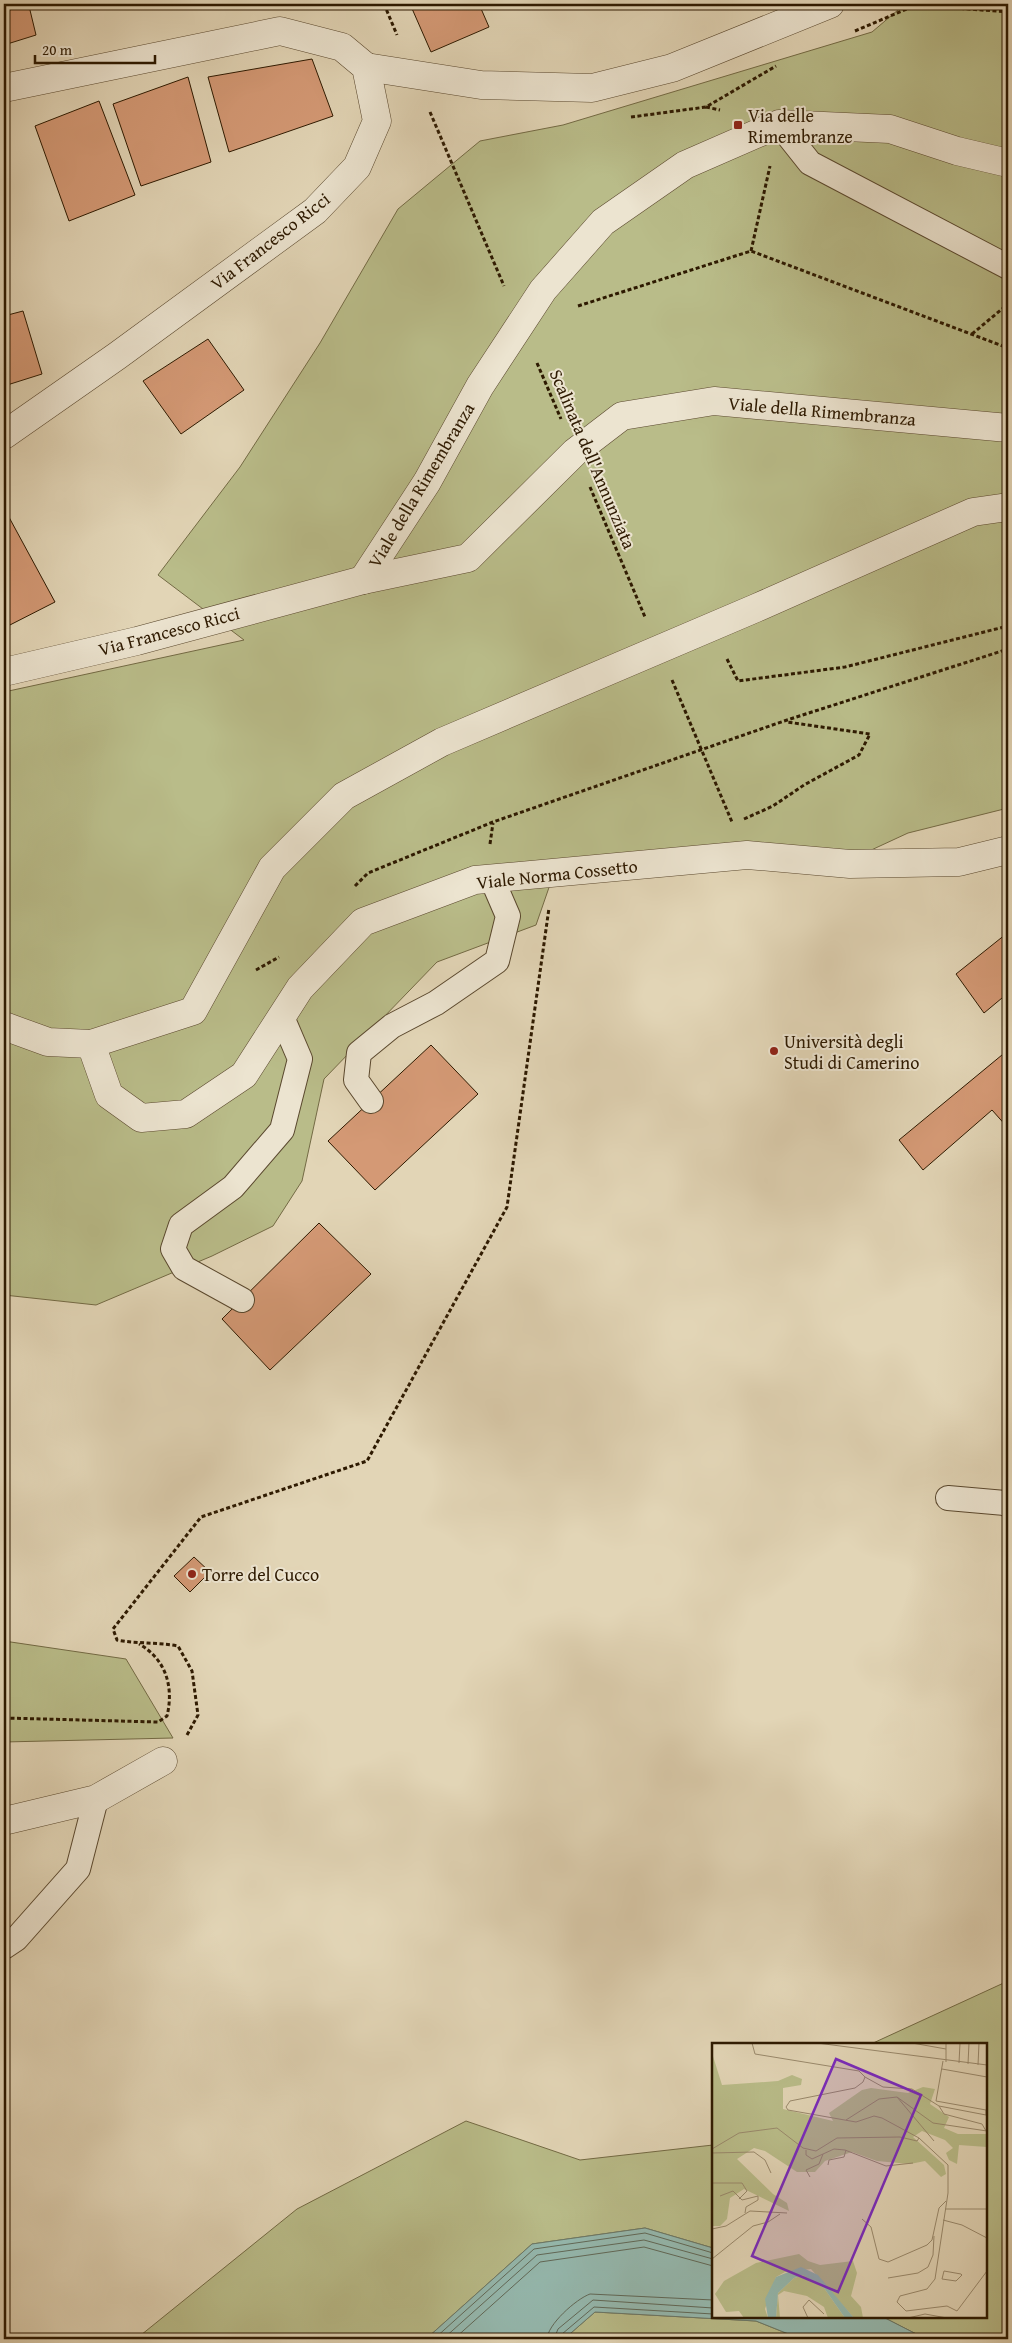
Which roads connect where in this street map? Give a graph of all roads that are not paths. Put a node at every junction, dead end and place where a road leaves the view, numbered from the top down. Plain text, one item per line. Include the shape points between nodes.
1 (830, 4) edge
2 (366, 67) junction
3 (4, 88) edge
4 (779, 124) junction
5 (1008, 163) edge
6 (1008, 267) edge
7 (1008, 428) edge
8 (4, 435) edge
9 (1008, 507) edge
10 (363, 580) junction
11 (4, 672) edge
12 (1008, 850) edge
13 (492, 879) junction
14 (282, 1017) junction
15 (4, 1026) edge
16 (91, 1044) junction
17 (371, 1100) dead end
18 (242, 1300) dead end
19 (948, 1498) dead end
20 (1008, 1505) edge
21 (164, 1761) road end
22 (96, 1798) junction
23 (4, 1821) edge
24 (4, 1948) edge

1 - 2 street via 672,68 592,88 481,86
2 - 3 street via 342,47 280,31
2 - 8 street, Via Francesco Ricci via 377,121 357,167 315,211
4 - 5 street, Viale della Rimembranza via 890,129 957,152
4 - 6 lane via 810,163
4 - 10 street, Viale della Rimembranza via 685,165 603,222 543,290 520,324 480,386 427,482
7 - 10 street, Viale della Rimembranza via 714,401 622,416 575,452 468,558
9 - 16 street via 973,512 442,742 344,796 272,868 193,1011
10 - 11 street, Via Francesco Ricci via 137,641
12 - 13 street, Viale Norma Cossetto via 959,862 850,864 747,856
13 - 14 street, Viale Norma Cossetto via 475,880 364,922 300,988
13 - 17 lane via 508,916 498,960 436,1003 392,1026 359,1053 356,1080
14 - 16 street, Viale Norma Cossetto via 244,1075 186,1114 141,1118 109,1095
14 - 18 lane via 300,1059 282,1130 233,1187 181,1225 174,1249 184,1268
15 - 16 street via 48,1042
19 - 20 lane
21 - 22 street
22 - 23 street
22 - 24 lane via 78,1869 16,1939

